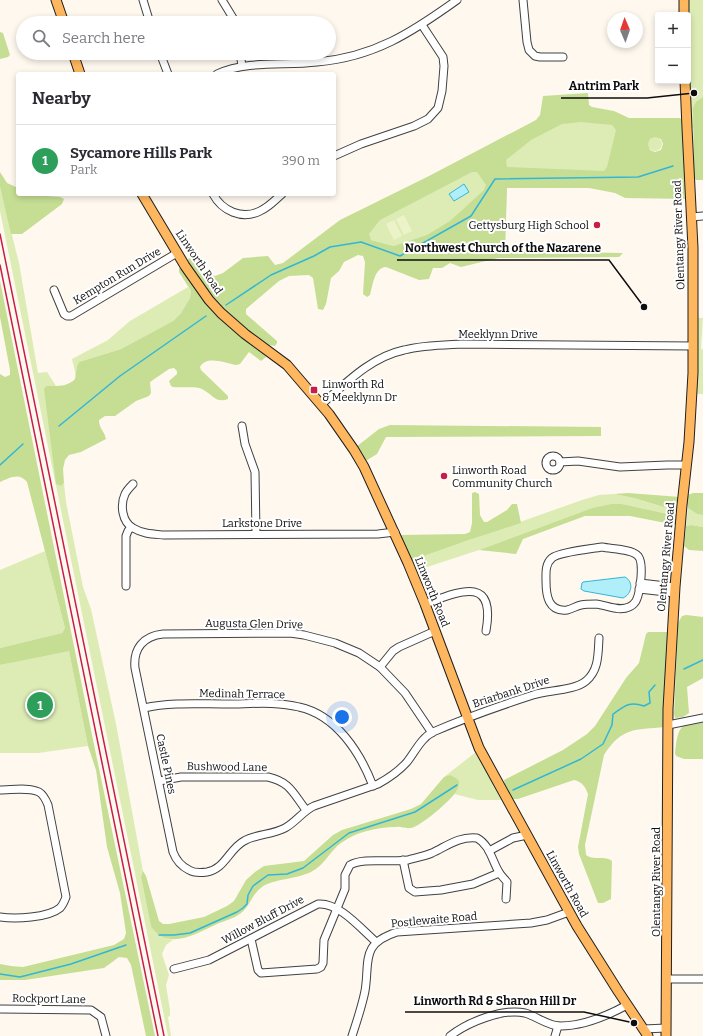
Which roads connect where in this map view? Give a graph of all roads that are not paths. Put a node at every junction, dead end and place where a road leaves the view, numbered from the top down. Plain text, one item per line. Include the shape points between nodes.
1 (56, 0) edge
2 (143, 0) edge
3 (222, 0) edge
4 (457, 0) edge
5 (523, 0) edge
6 (684, 0) edge
7 (684, 12) edge
8 (62, 16) edge
9 (148, 16) edge
10 (231, 16) edge
11 (422, 25) junction
12 (563, 57) dead end
13 (336, 59) edge
14 (75, 60) edge
15 (163, 60) edge
16 (241, 60) edge
17 (330, 60) edge
18 (242, 66) junction
19 (79, 72) edge
20 (167, 72) edge
21 (221, 72) edge
22 (686, 84) edge
23 (336, 155) edge
24 (143, 196) edge
25 (214, 196) edge
26 (280, 196) edge
27 (703, 216) edge
28 (691, 217) junction
29 (177, 253) junction
30 (54, 290) dead end
31 (693, 346) junction
32 (322, 404) junction
33 (242, 426) dead end
34 (560, 462) dead end
35 (686, 465) junction
36 (133, 484) dead end
37 (131, 527) junction
38 (395, 532) junction
39 (256, 534) junction
40 (126, 586) dead end
41 (640, 586) junction
42 (675, 590) junction
43 (425, 604) junction
44 (435, 631) junction
45 (486, 631) dead end
46 (599, 638) dead end
47 (137, 649) joint
48 (380, 667) junction
49 (144, 708) junction
50 (468, 718) junction
51 (703, 718) edge
52 (668, 725) junction
53 (432, 732) junction
54 (159, 781) junction
55 (373, 786) junction
56 (0, 790) edge
57 (306, 810) junction
58 (520, 823) junction
59 (527, 835) junction
60 (513, 838) junction
61 (489, 851) junction
62 (404, 860) junction
63 (499, 873) junction
64 (506, 899) dead end
65 (337, 909) junction
66 (569, 912) junction
67 (0, 917) edge
68 (251, 939) junction
69 (376, 942) junction
70 (174, 969) dead end
71 (667, 979) junction
72 (703, 979) edge
73 (627, 1005) junction
74 (0, 1009) edge
75 (558, 1026) junction
76 (666, 1032) edge
77 (646, 1033) edge
78 (106, 1036) edge
79 (352, 1036) edge
80 (450, 1036) edge
81 (556, 1036) edge

1 - 8 main road
2 - 9 street
3 - 10 street
4 - 11 street
5 - 12 street via 526,42 529,50 535,56
6 - 7 main road
11 - 13 street via 378,48
11 - 23 street via 443,57 442,91 438,108 428,119 414,126
14 - 19 main road
15 - 20 street
16 - 18 street
17 - 18 street
18 - 21 street
22 - 28 main road, Olentangy River Road
24 - 29 main road, Linworth Road
25 - 26 street via 228,210 244,215 259,212
27 - 28 street
28 - 31 main road, Olentangy River Road
29 - 30 street, Kempton Run Drive via 67,316
29 - 32 main road, Linworth Road via 199,288 221,313 287,365
31 - 32 street, Meeklynn Drive via 426,346 402,350 382,358 347,382
31 - 35 main road, Olentangy River Road
32 - 38 main road, Linworth Road via 354,450
33 - 39 street via 245,444 255,472
34 - 35 street via 578,461 620,467
35 - 42 main road, Olentangy River Road
36 - 37 street via 126,492 122,508
37 - 39 street, Larkstone Drive via 147,534 164,535
37 - 40 street via 126,536
38 - 39 street, Larkstone Drive
38 - 43 main road, Linworth Road
41 - 41 street via 636,601 626,608 595,604 560,610 551,606 547,600 546,572 548,563 556,556 594,548 631,551 640,559
41 - 42 street
42 - 52 main road, Olentangy River Road
43 - 44 main road, Linworth Road
43 - 45 street via 455,592 480,594 488,606
44 - 48 street via 399,647
44 - 50 main road, Linworth Road
46 - 50 street, Briarbank Drive via 595,670 586,681 573,687 535,694
47 - 48 street, Augusta Glen Drive via 148,638 163,634 290,633 346,647
47 - 49 street, Castle Pines via 135,668
48 - 53 street, Augusta Glen Drive via 405,693
49 - 54 street, Castle Pines
49 - 55 street, Medinah Terrace via 189,704 274,704 300,707 337,727 361,760
50 - 53 street, Briarbank Drive
50 - 58 main road, Linworth Road via 479,748
51 - 52 street
52 - 71 main road, Olentangy River Road
53 - 55 street via 394,774
54 - 57 street, Bushwood Lane via 181,777 268,777 289,786
54 - 57 street, Castle Pines via 174,857 185,868 196,872 217,868 242,842 285,828
55 - 57 street
56 - 67 street via 28,790 44,796 66,897 59,909 53,912 24,919
58 - 59 main road, Linworth Road
58 - 60 street
59 - 60 street
59 - 66 main road, Linworth Road
60 - 61 street
61 - 62 street via 480,839 474,837 451,842 431,853
61 - 63 street
62 - 63 street via 409,888 415,892 473,884
62 - 65 street via 361,861 350,865 345,875 346,889
63 - 64 street via 507,882
65 - 68 street, Willow Bluff Drive via 322,904 314,906
65 - 68 street via 324,940 324,963 317,969 261,973 258,970
65 - 69 street, Willow Bluff Drive
66 - 69 street, Postlewaite Road via 532,923 397,932
66 - 73 main road, Linworth Road
68 - 70 street, Willow Bluff Drive via 209,960
69 - 79 street via 368,955 365,992
71 - 72 street
71 - 76 main road, Olentangy River Road
73 - 75 street via 582,1023
73 - 77 main road, Linworth Road
74 - 78 street, Rockport Lane via 91,1010 101,1018
75 - 80 street via 525,1013 505,1013 468,1025
75 - 81 street
76 - 77 street

